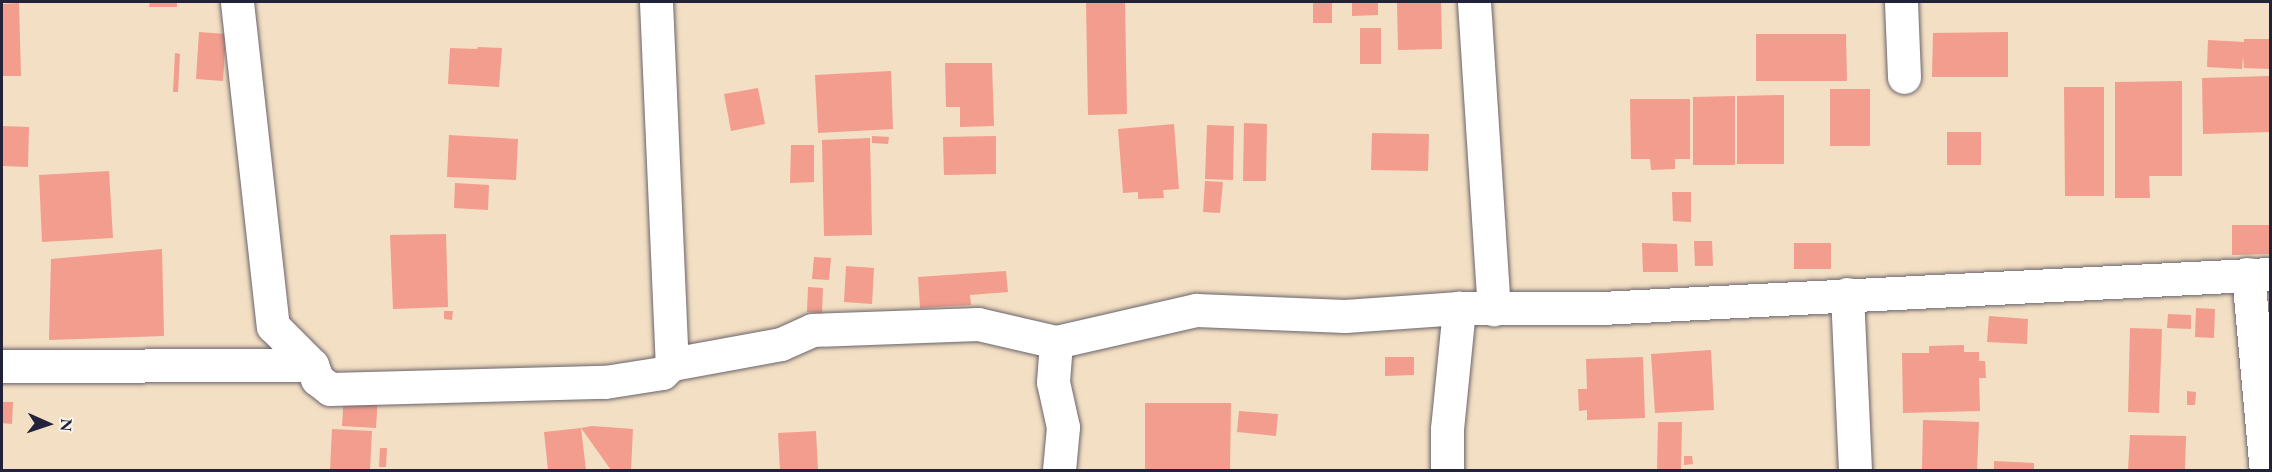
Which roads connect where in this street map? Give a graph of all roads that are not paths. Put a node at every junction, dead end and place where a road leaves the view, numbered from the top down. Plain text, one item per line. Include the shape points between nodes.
1 (237, 2) edge
2 (656, 2) edge
3 (1474, 2) edge
4 (1901, 2) edge
5 (1904, 77) dead end
6 (2259, 274) edge
7 (1847, 294) junction
8 (1459, 308) junction
9 (1494, 309) junction
10 (1056, 342) junction
11 (672, 364) junction
12 (312, 365) junction
13 (2, 366) edge
14 (1059, 471) edge
15 (1448, 471) edge
16 (1855, 471) edge
17 (2266, 471) edge

1 - 12 street via 273,326
2 - 11 street
3 - 9 street
4 - 5 street
6 - 7 street
6 - 17 street
7 - 9 street via 1602,308
7 - 16 street
8 - 9 street
8 - 10 street via 1345,316 1196,310
8 - 15 street via 1447,429
10 - 11 street via 978,324 812,330 781,344
10 - 14 street via 1053,382 1063,427
11 - 12 street via 662,373 605,382 355,390 330,389 317,379
12 - 13 street

